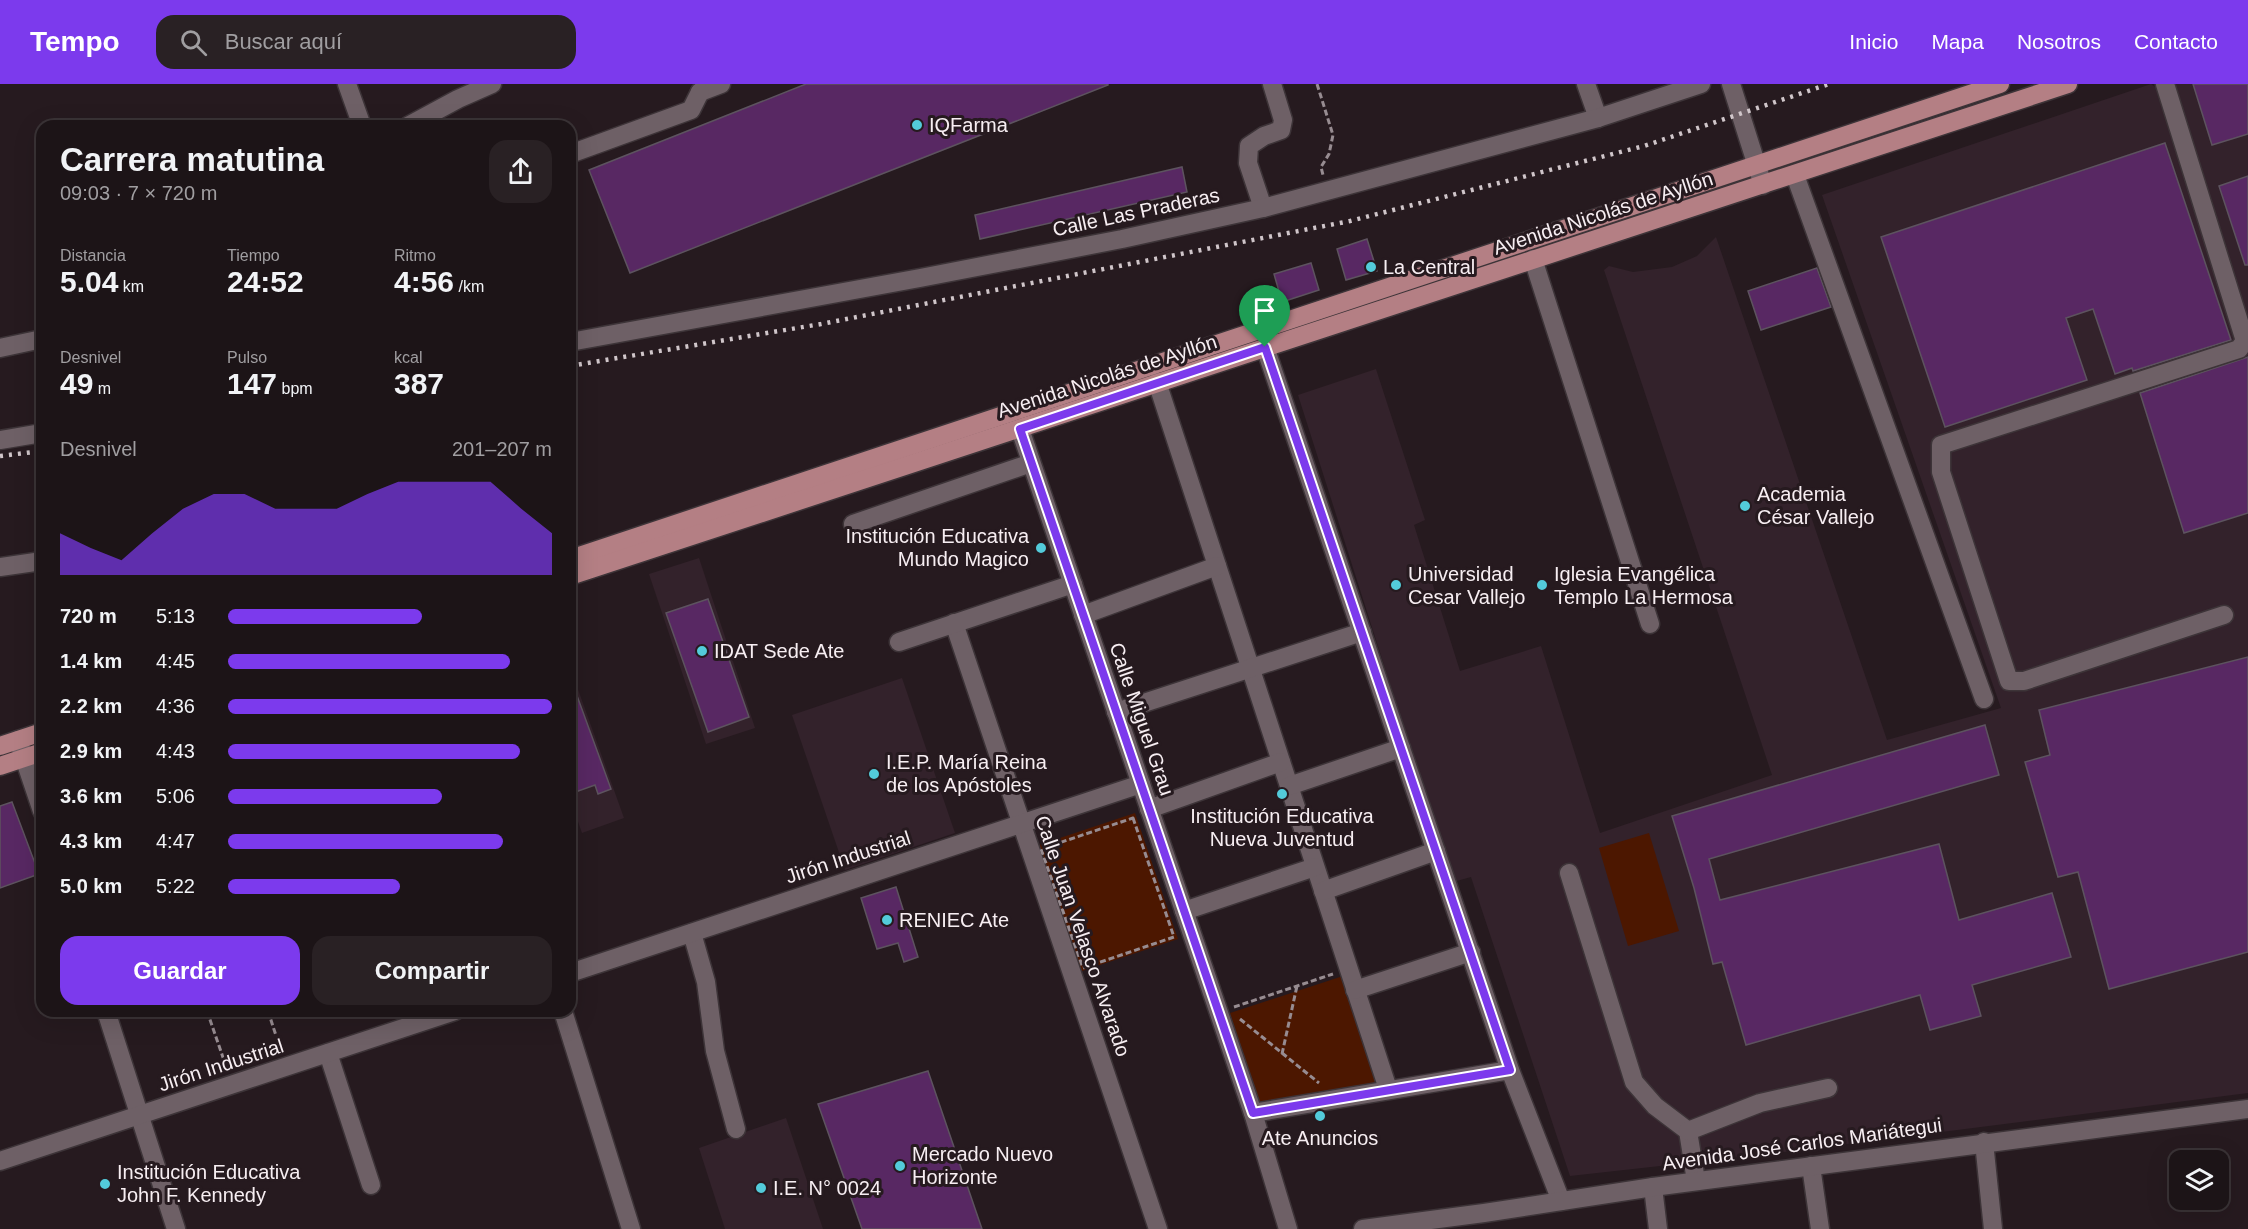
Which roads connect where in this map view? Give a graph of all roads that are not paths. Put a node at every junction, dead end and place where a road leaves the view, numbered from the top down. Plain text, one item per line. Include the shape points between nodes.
1 (347, 84) edge
2 (492, 84) edge
3 (721, 84) edge
4 (1272, 84) edge
5 (1586, 84) edge
6 (1701, 84) edge
7 (1731, 84) edge
8 (2000, 84) edge
9 (2068, 84) edge
10 (2165, 84) edge
11 (694, 88) edge
12 (1598, 118) junction
13 (360, 120) edge
14 (419, 120) edge
15 (576, 152) edge
16 (1757, 165) junction
17 (1795, 175) junction
18 (1763, 185) junction
19 (1263, 208) junction
20 (1533, 260) junction
21 (36, 340) edge
22 (2246, 340) edge
23 (576, 341) edge
24 (1265, 347) junction
25 (0, 348) edge
26 (1157, 382) junction
27 (1020, 429) junction
28 (36, 435) edge
29 (0, 440) edge
30 (1031, 463) junction
31 (853, 524) dead end
32 (576, 557) edge
33 (36, 562) edge
34 (1217, 566) junction
35 (0, 567) edge
36 (576, 574) edge
37 (1072, 584) junction
38 (1083, 615) junction
39 (2224, 615) dead end
40 (954, 623) junction
41 (1650, 624) dead end
42 (1362, 632) junction
43 (899, 642) dead end
44 (1251, 669) junction
45 (1984, 699) dead end
46 (1116, 712) junction
47 (36, 734) edge
48 (6, 744) edge
49 (1401, 748) junction
50 (33, 754) edge
51 (1281, 762) junction
52 (0, 766) edge
53 (36, 773) edge
54 (1141, 784) junction
55 (1289, 786) junction
56 (1149, 809) junction
57 (1022, 824) junction
58 (1436, 851) junction
59 (1315, 867) junction
60 (1569, 873) dead end
61 (1323, 891) junction
62 (1184, 911) junction
63 (692, 933) junction
64 (1471, 952) junction
65 (576, 971) edge
66 (1355, 990) junction
67 (107, 1017) edge
68 (437, 1017) edge
69 (565, 1017) edge
70 (328, 1053) junction
71 (1510, 1070) junction
72 (1828, 1088) dead end
73 (1388, 1089) junction
74 (2248, 1109) edge
75 (1253, 1113) junction
76 (139, 1116) junction
77 (736, 1129) dead end
78 (1688, 1131) junction
79 (1984, 1142) junction
80 (0, 1161) edge
81 (1811, 1166) junction
82 (1696, 1181) junction
83 (371, 1185) dead end
84 (1653, 1187) junction
85 (1561, 1201) junction
86 (1485, 1221) edge
87 (176, 1229) edge
88 (630, 1229) edge
89 (1158, 1229) edge
90 (1288, 1229) edge
91 (1364, 1229) edge
92 (1658, 1229) edge
93 (1820, 1229) edge
94 (1993, 1229) edge

1 - 13 street
2 - 14 street
3 - 11 street
4 - 19 street via 1283,126 1250,146 1248,163
5 - 12 street
6 - 12 street, Calle Las Praderas
7 - 16 street
8 - 16 main road, Avenida Nicolás de Ayllón
9 - 17 main road, Avenida Nicolás de Ayllón
10 - 22 street
11 - 15 street via 691,110
12 - 19 street, Calle Las Praderas
16 - 18 street
16 - 32 main road, Avenida Nicolás de Ayllón
17 - 18 main road, Avenida Nicolás de Ayllón
17 - 45 street
18 - 20 main road, Avenida Nicolás de Ayllón
19 - 23 street, Calle Las Praderas via 1122,239
20 - 24 main road, Avenida Nicolás de Ayllón
20 - 41 street
21 - 25 street
22 - 39 street via 2239,349 1941,445 1940,456 1941,472 2009,681 2024,681
24 - 26 main road, Avenida Nicolás de Ayllón
24 - 42 street
26 - 27 main road, Avenida Nicolás de Ayllón
26 - 34 street
27 - 30 street, Calle Miguel Grau
27 - 36 main road, Avenida Nicolás de Ayllón
28 - 29 street
30 - 31 street
30 - 37 street, Calle Miguel Grau
33 - 35 street
34 - 38 street
34 - 44 street
37 - 38 street, Calle Miguel Grau
37 - 40 street
38 - 46 street, Calle Miguel Grau
40 - 43 street
40 - 57 street, Calle Juan Velasco Alvarado
42 - 44 street
42 - 49 street
44 - 46 street
44 - 51 street
46 - 54 street, Calle Miguel Grau
47 - 48 main road
48 - 50 street
49 - 55 street
49 - 58 street
50 - 52 main road
50 - 53 street
51 - 55 street
51 - 56 street
54 - 56 street, Calle Miguel Grau
54 - 57 street, Jirón Industrial
55 - 59 street
56 - 62 street, Calle Miguel Grau
57 - 63 street, Jirón Industrial
57 - 89 street, Calle Juan Velasco Alvarado
58 - 61 street
58 - 64 street
59 - 61 street
59 - 62 street
60 - 78 street via 1634,1082 1655,1106
61 - 66 street
62 - 75 street, Calle Miguel Grau
63 - 65 street, Jirón Industrial
63 - 77 street
64 - 66 street
64 - 71 street
66 - 73 street
67 - 76 street
68 - 70 street, Jirón Industrial
69 - 88 street
70 - 76 street, Jirón Industrial
70 - 83 street
71 - 73 street
71 - 85 street
72 - 78 street via 1760,1103
73 - 75 street
74 - 79 street, Avenida José Carlos Mariátegui
75 - 90 street, Calle Miguel Grau
76 - 80 street, Jirón Industrial
76 - 87 street
78 - 82 street
79 - 81 street, Avenida José Carlos Mariátegui
79 - 94 street
81 - 82 street, Avenida José Carlos Mariátegui
81 - 93 street
82 - 84 street, Avenida José Carlos Mariátegui
84 - 85 street, Avenida José Carlos Mariátegui
84 - 92 street
85 - 86 street, Avenida José Carlos Mariátegui
86 - 91 street, Avenida José Carlos Mariátegui

